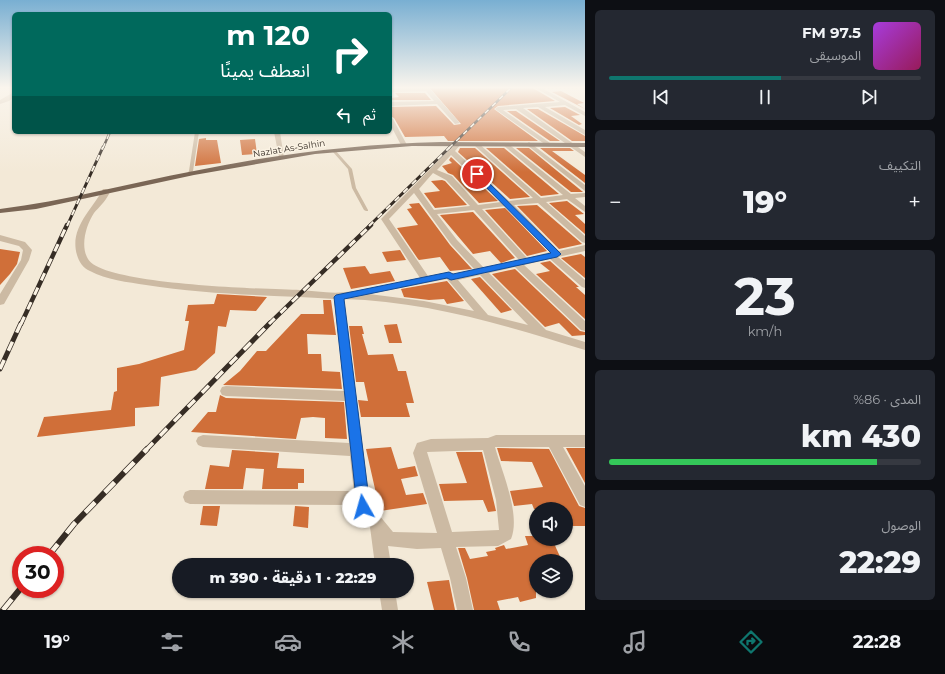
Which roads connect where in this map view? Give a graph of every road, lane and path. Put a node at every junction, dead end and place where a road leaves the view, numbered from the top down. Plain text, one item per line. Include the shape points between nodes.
1 (451, 115) edge
2 (507, 115) edge
3 (530, 115) edge
4 (556, 115) edge
5 (392, 123) edge
6 (457, 123) dead end
7 (585, 133) edge
8 (197, 134) edge
9 (277, 134) edge
10 (459, 143) junction
11 (476, 144) junction
12 (505, 144) junction
13 (529, 144) junction
14 (548, 144) junction
15 (572, 144) junction
16 (404, 145) junction
17 (585, 145) edge
18 (334, 151) junction
19 (452, 152) junction
20 (585, 155) edge
21 (282, 157) junction
22 (434, 171) junction
23 (188, 175) junction
24 (585, 188) edge
25 (415, 189) junction
26 (106, 191) junction
27 (585, 195) edge
28 (568, 197) junction
29 (539, 200) junction
30 (508, 204) junction
31 (476, 208) junction
32 (366, 210) dead end
33 (585, 210) edge
34 (0, 211) edge
35 (432, 212) junction
36 (0, 238) edge
37 (585, 246) edge
38 (554, 255) junction
39 (521, 262) junction
40 (482, 270) junction
41 (451, 278) junction
42 (426, 280) junction
43 (585, 285) edge
44 (339, 297) junction
45 (0, 302) edge
46 (485, 318) junction
47 (585, 327) edge
48 (544, 334) junction
49 (585, 346) edge
50 (226, 391) dead end
51 (350, 396) junction
52 (204, 441) dead end
53 (553, 441) junction
54 (585, 441) edge
55 (488, 444) junction
56 (357, 450) junction
57 (190, 497) dead end
58 (585, 500) edge
59 (363, 507) junction
60 (377, 524) junction
61 (446, 540) junction
62 (382, 558) edge
63 (388, 598) edge
64 (390, 610) edge
65 (465, 610) edge

1 - 6 street
2 - 14 street
3 - 15 street
4 - 7 street
5 - 16 street
8 - 23 lane via 191,171
9 - 21 street
10 - 11 main road, Nazlat As-Salhin
10 - 16 main road, Nazlat As-Salhin
10 - 19 street
11 - 12 main road, Nazlat As-Salhin
11 - 29 street
12 - 13 main road, Nazlat As-Salhin
12 - 28 street
13 - 14 main road, Nazlat As-Salhin
13 - 24 street
14 - 15 main road, Nazlat As-Salhin
15 - 17 main road, Nazlat As-Salhin
15 - 20 street
16 - 18 main road, Nazlat As-Salhin
18 - 21 main road, Nazlat As-Salhin
18 - 32 lane via 350,169 354,188
19 - 22 street
19 - 30 street
21 - 23 main road, Nazlat As-Salhin
22 - 25 street
22 - 31 street via 449,178
23 - 26 main road, Nazlat As-Salhin
25 - 35 street
25 - 42 street via 385,219
26 - 34 main road, Nazlat As-Salhin via 36,207
26 - 44 street via 105,196 90,214 82,233 80,254 89,267 131,279 205,290
27 - 28 street
28 - 29 street
28 - 33 street
29 - 30 street
29 - 37 street
30 - 31 street
30 - 38 street
31 - 35 street
31 - 39 street
35 - 40 street via 454,242
36 - 45 street via 22,244 28,250 25,260
37 - 38 street
38 - 39 street
38 - 43 street
39 - 40 street
39 - 47 street
40 - 41 street
40 - 48 street
41 - 42 street via 449,275
41 - 46 street
42 - 44 street
44 - 46 street via 398,301
44 - 51 street
46 - 48 street
48 - 49 street
50 - 51 street
51 - 56 street
52 - 56 street
53 - 54 street
53 - 55 street via 496,441
53 - 58 street
55 - 61 street via 501,491 507,523 506,534 498,538
55 - 61 street via 422,446 420,453
56 - 59 street
57 - 59 street via 350,498
59 - 60 street
60 - 61 street via 389,539
60 - 62 street
61 - 65 street
63 - 64 street

